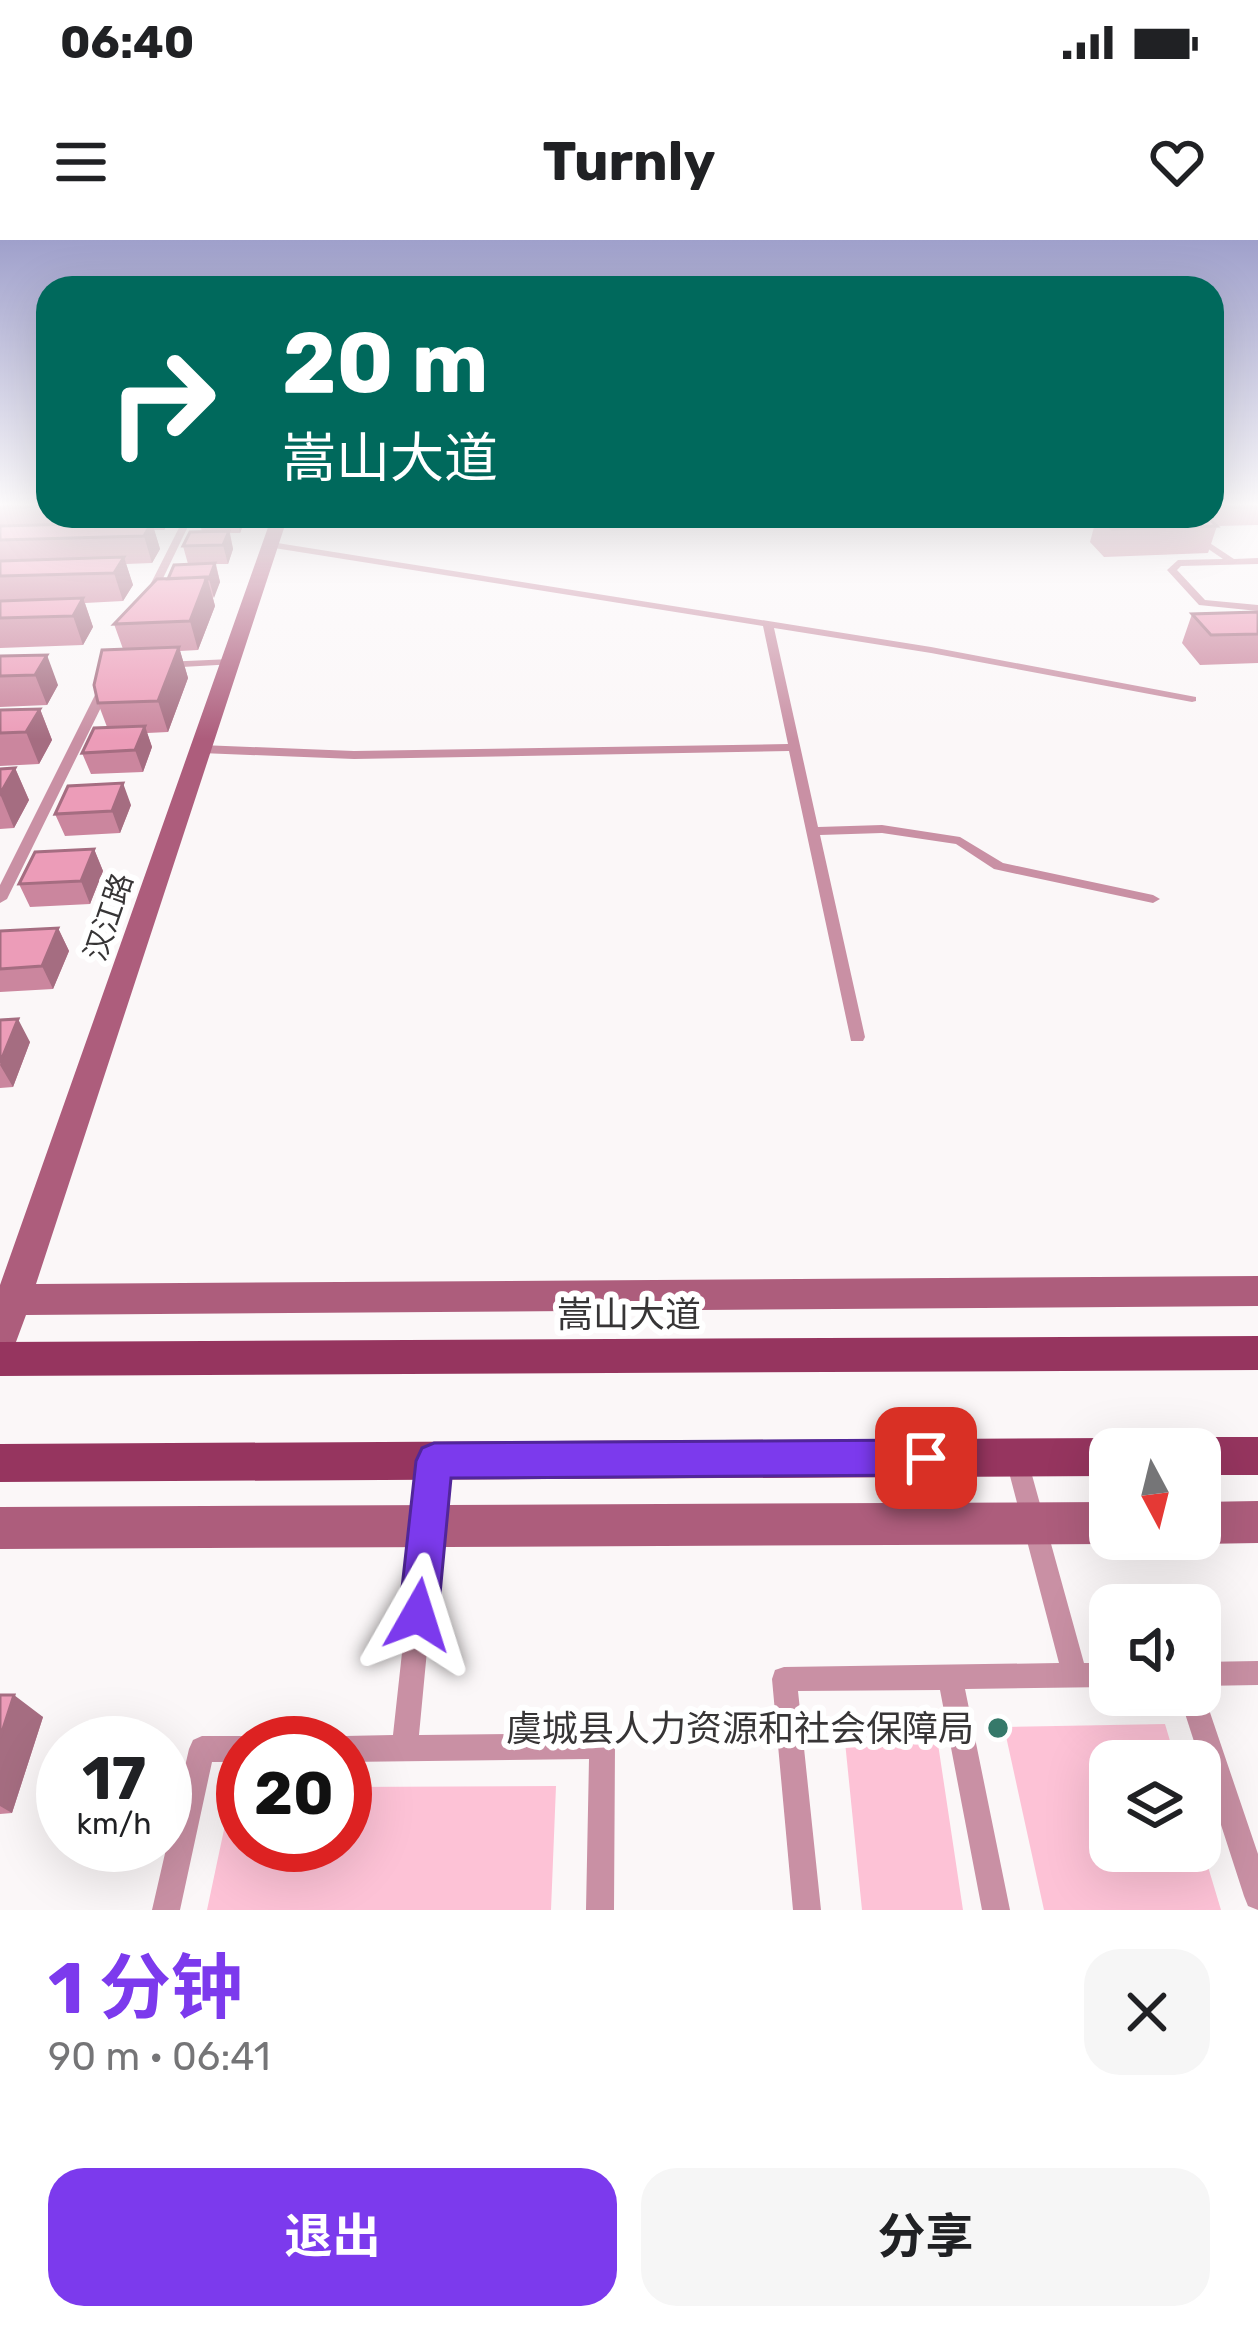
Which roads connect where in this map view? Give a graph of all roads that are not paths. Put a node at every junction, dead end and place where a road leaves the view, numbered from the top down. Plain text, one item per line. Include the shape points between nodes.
1 (156, 584) edge
2 (258, 584) edge
3 (503, 584) edge
4 (1185, 584) edge
5 (1258, 608) edge
6 (143, 610) edge
7 (768, 625) junction
8 (231, 662) junction
9 (138, 666) edge
10 (115, 667) edge
11 (1192, 699) dead end
12 (794, 747) junction
13 (201, 749) junction
14 (812, 831) junction
15 (0, 899) edge
16 (1153, 899) dead end
17 (856, 1037) dead end
18 (1258, 1291) edge
19 (7, 1300) edge
20 (0, 1340) edge
21 (1258, 1353) edge
22 (0, 1360) edge
23 (1221, 1456) edge
24 (1258, 1456) edge
25 (1016, 1457) junction
26 (1089, 1457) edge
27 (434, 1461) junction
28 (0, 1463) edge
29 (1258, 1522) edge
30 (1089, 1523) edge
31 (1221, 1523) edge
32 (1034, 1524) junction
33 (428, 1527) junction
34 (0, 1528) edge
35 (1258, 1673) edge
36 (1221, 1674) edge
37 (1075, 1676) junction
38 (1089, 1676) edge
39 (950, 1677) junction
40 (1199, 1716) edge
41 (405, 1748) junction
42 (216, 1749) edge
43 (372, 1749) edge
44 (1258, 1896) edge
45 (166, 1910) edge
46 (600, 1910) edge
47 (807, 1910) edge
48 (996, 1910) edge

1 - 6 lane
2 - 8 main road, 汉江路
3 - 7 lane
4 - 5 lane via 1202,603
7 - 11 lane
7 - 12 lane
8 - 9 lane
8 - 13 main road, 汉江路
10 - 15 lane
12 - 13 lane via 354,755
12 - 14 lane
13 - 19 main road, 汉江路
14 - 16 lane via 882,829 961,841 999,866
14 - 17 lane
18 - 19 main road
19 - 20 main road, 汉江路
21 - 22 main road, 嵩山大道
23 - 24 main road
25 - 26 main road
25 - 27 main road
25 - 32 lane
27 - 28 main road
27 - 33 lane
29 - 31 main road
30 - 32 main road
32 - 33 main road
32 - 37 lane
33 - 34 main road
33 - 41 lane
35 - 36 lane
37 - 38 lane
37 - 39 lane
39 - 47 lane via 784,1679
39 - 48 lane
40 - 44 lane
41 - 43 lane
41 - 46 lane via 602,1746
42 - 45 lane via 202,1749

